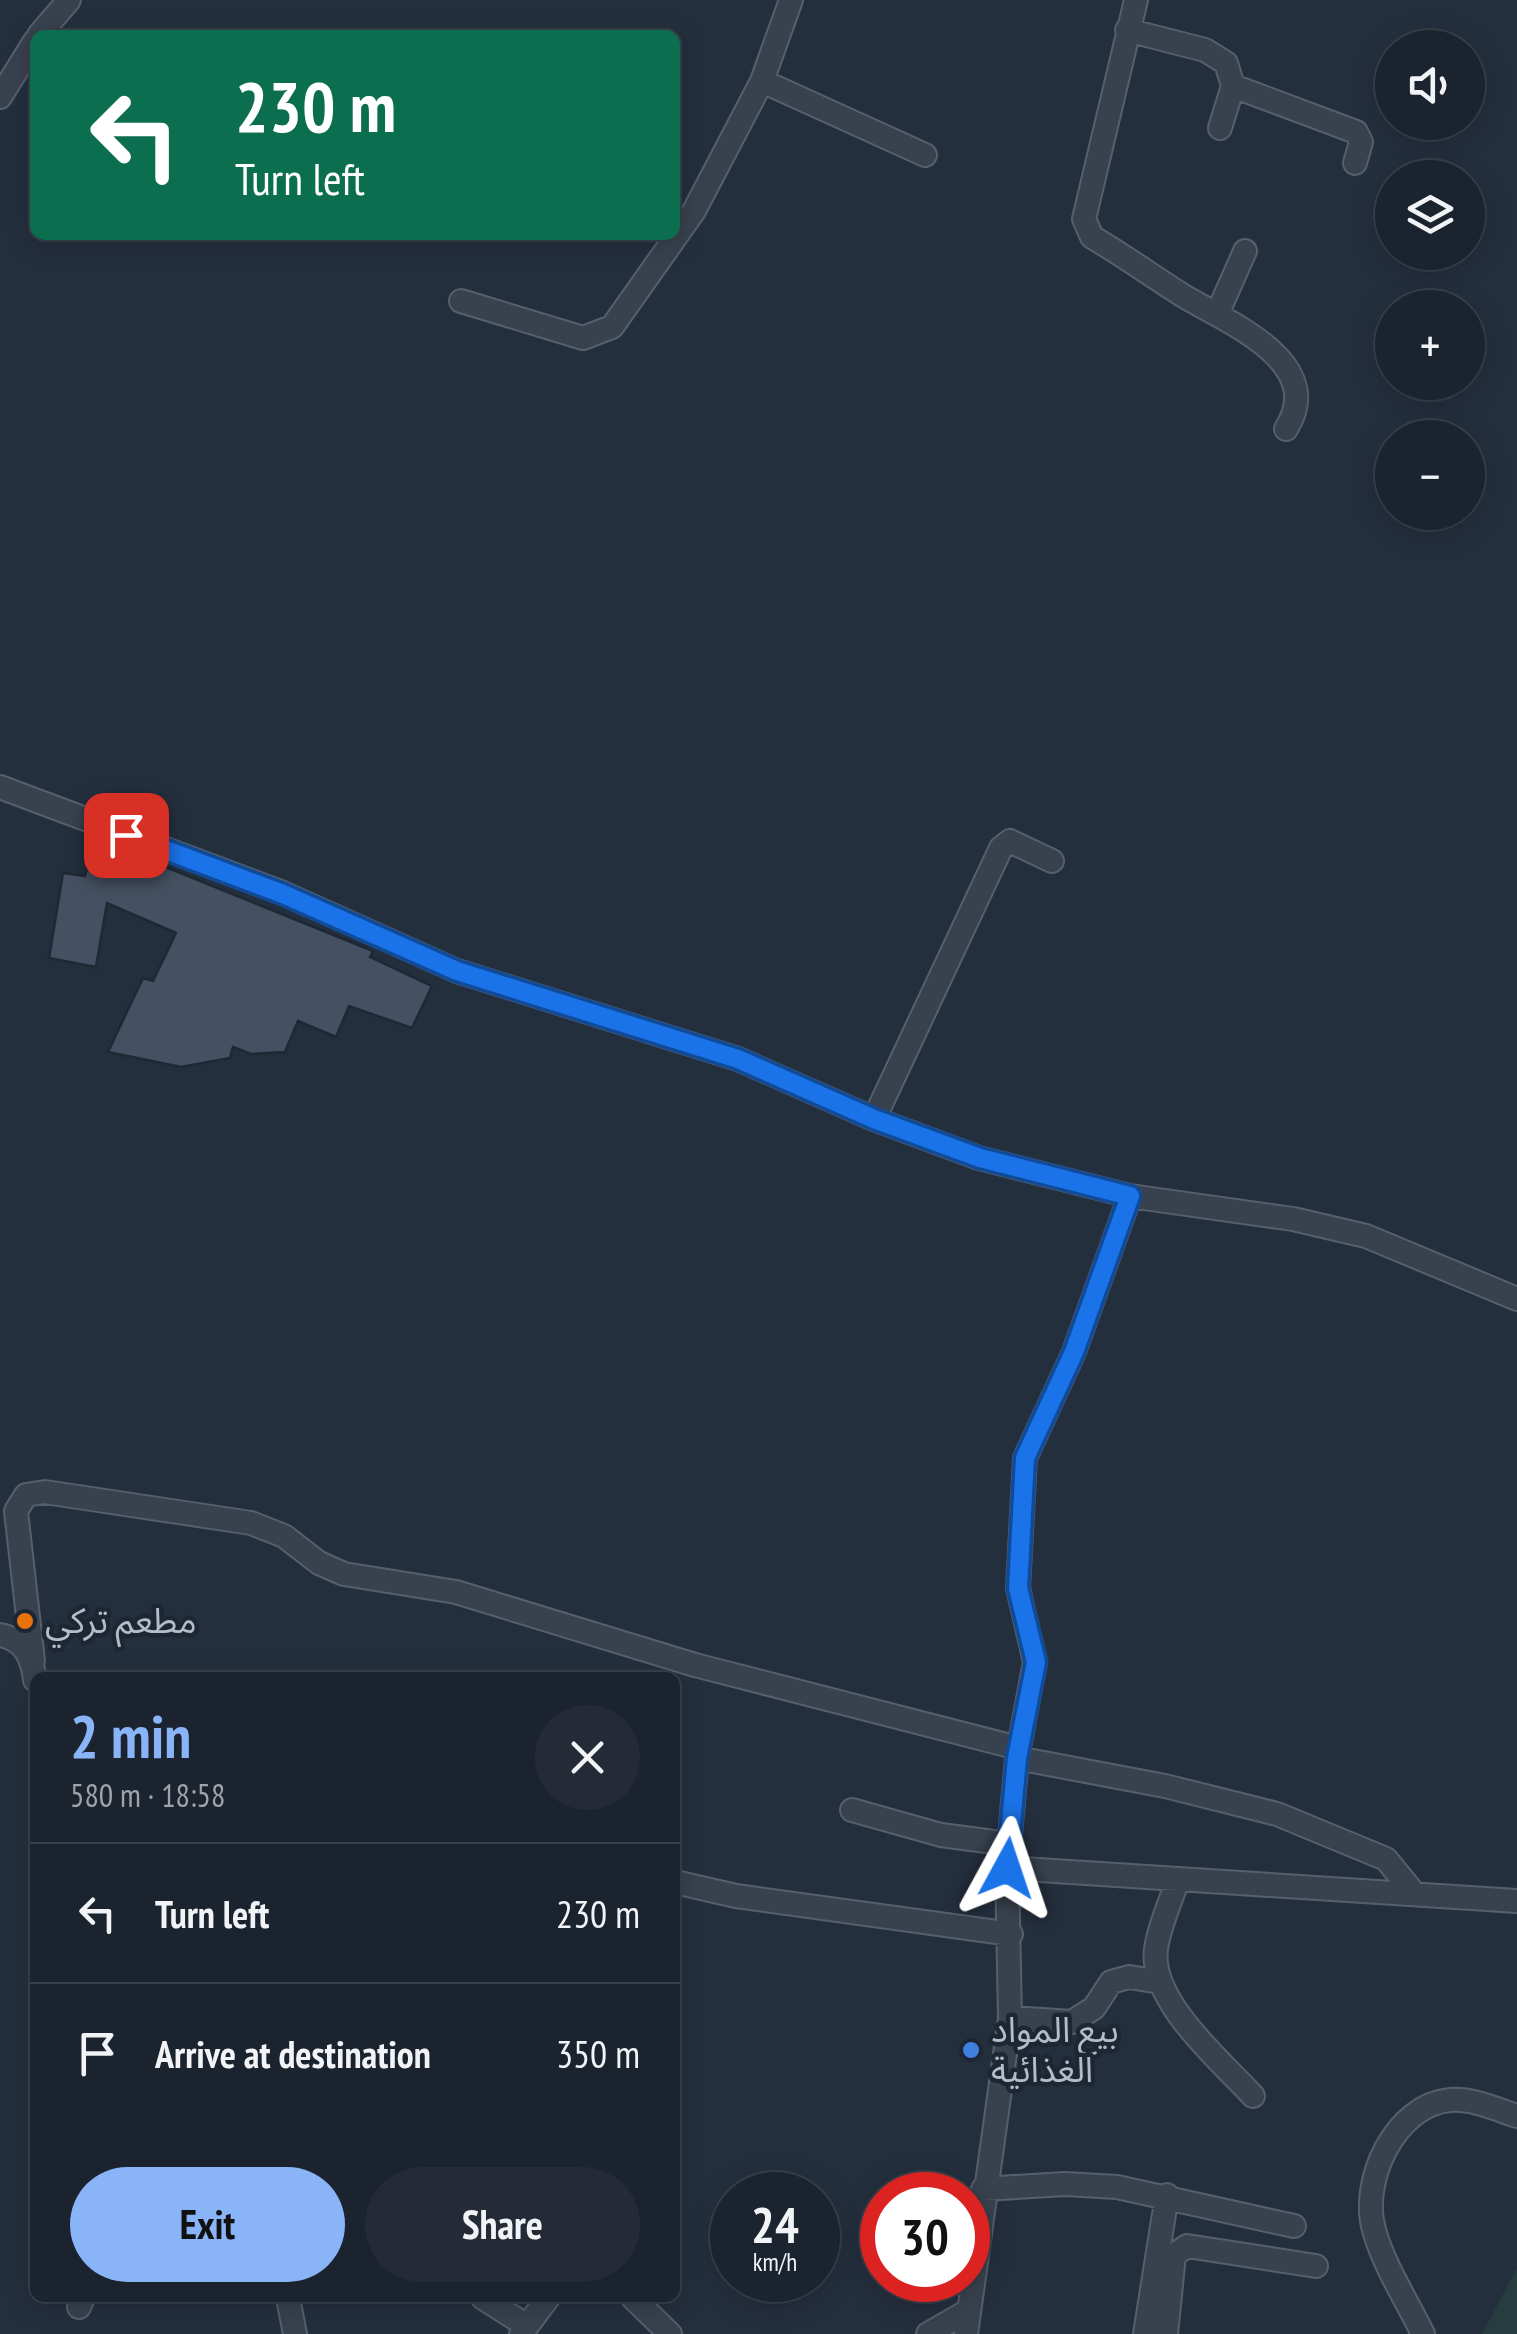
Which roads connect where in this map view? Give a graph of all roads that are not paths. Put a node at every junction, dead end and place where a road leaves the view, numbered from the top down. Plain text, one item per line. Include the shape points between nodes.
1 (69, 0) edge
2 (791, 0) edge
3 (1136, 0) edge
4 (44, 30) edge
5 (1128, 30) junction
6 (30, 49) edge
7 (762, 81) junction
8 (1233, 86) junction
9 (0, 97) edge
10 (1220, 128) dead end
11 (924, 155) dead end
12 (1355, 163) dead end
13 (680, 231) edge
14 (674, 240) edge
15 (1246, 252) dead end
16 (462, 301) dead end
17 (1218, 312) junction
18 (1286, 428) dead end
19 (0, 787) edge
20 (1052, 861) dead end
21 (874, 1119) junction
22 (1130, 1196) junction
23 (1517, 1299) edge
24 (0, 1635) edge
25 (34, 1671) edge
26 (1018, 1753) junction
27 (852, 1810) dead end
28 (1009, 1844) junction
29 (1007, 1868) junction
30 (1176, 1882) junction
31 (680, 1883) edge
32 (1413, 1892) junction
33 (1517, 1901) edge
34 (1011, 1934) junction
35 (1160, 1982) junction
36 (1010, 2018) junction
37 (1253, 2096) dead end
38 (1517, 2116) edge
39 (986, 2172) edge
40 (990, 2189) edge
41 (1166, 2194) junction
42 (1294, 2226) dead end
43 (1316, 2266) dead end
44 (289, 2302) edge
45 (488, 2302) edge
46 (545, 2302) edge
47 (637, 2302) edge
48 (967, 2322) edge
49 (524, 2330) edge
50 (295, 2334) edge
51 (670, 2334) edge
52 (928, 2334) edge
53 (1145, 2334) edge
54 (1166, 2334) edge
55 (1424, 2334) edge

1 - 4 street
2 - 7 street
3 - 5 street
5 - 8 street via 1217,54
5 - 17 street via 1086,229 1186,298
6 - 9 street
7 - 11 street
7 - 13 street
8 - 10 street
8 - 12 street via 1356,132
14 - 16 street via 612,327 583,338
15 - 17 street
17 - 18 street via 1257,338 1288,374 1296,408
19 - 21 street via 283,894 457,971 738,1059
20 - 21 street via 1010,841 1001,848
21 - 22 street via 980,1158
22 - 23 street via 1366,1236
22 - 26 street via 1074,1352 1025,1458 1018,1588 1036,1662
24 - 25 street via 24,1646
25 - 26 street via 16,1512 26,1495 45,1492 251,1523 344,1574 456,1592 694,1666
26 - 28 street
26 - 32 street via 1277,1814 1386,1859
27 - 28 street via 940,1835
28 - 29 street
29 - 30 street
29 - 34 street
30 - 32 street
30 - 35 street via 1156,1950
31 - 34 street
32 - 33 street
34 - 36 street
35 - 36 street via 1112,1982 1094,2008 1072,2022
35 - 37 street
36 - 39 street
38 - 55 street via 1454,2100 1433,2103 1415,2113 1377,2166 1374,2232
40 - 41 street via 1091,2184
41 - 42 street
41 - 53 street
43 - 54 street via 1179,2249
44 - 50 street
45 - 49 street
46 - 49 street
47 - 51 street
48 - 52 street

